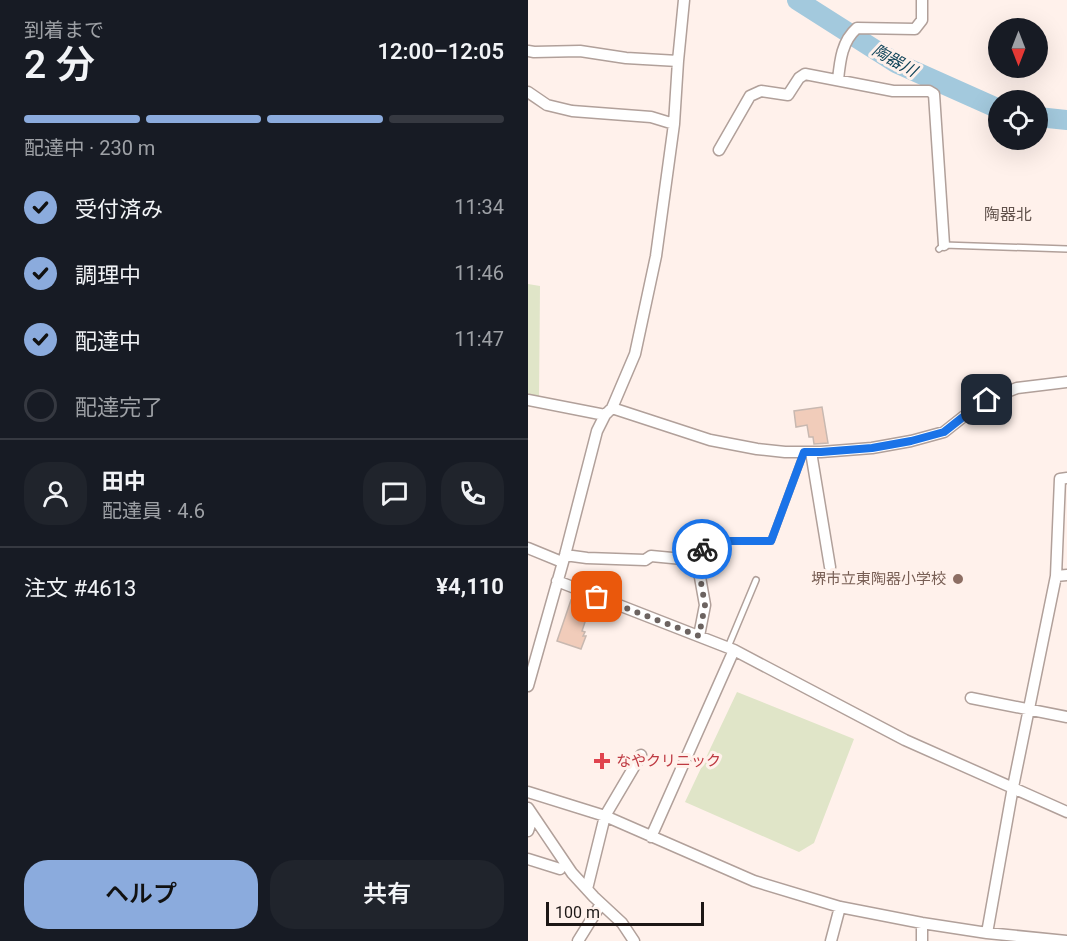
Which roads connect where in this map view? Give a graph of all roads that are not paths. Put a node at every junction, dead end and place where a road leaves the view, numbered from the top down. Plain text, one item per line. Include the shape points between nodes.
1 (684, 0) edge
2 (922, 0) edge
3 (528, 51) edge
4 (678, 61) junction
5 (838, 80) junction
6 (528, 92) edge
7 (674, 124) junction
8 (719, 150) dead end
9 (941, 247) joint
10 (1067, 249) edge
11 (1067, 382) edge
12 (528, 400) edge
13 (609, 411) junction
14 (808, 452) junction
15 (1067, 478) edge
16 (528, 548) edge
17 (563, 558) junction
18 (693, 561) junction
19 (830, 567) dead end
20 (1062, 575) edge
21 (756, 580) dead end
22 (557, 581) junction
23 (699, 636) junction
24 (731, 649) junction
25 (528, 686) edge
26 (971, 698) dead end
27 (1029, 710) junction
28 (1067, 717) edge
29 (641, 755) dead end
30 (1013, 787) junction
31 (528, 792) edge
32 (531, 812) edge
33 (1067, 812) edge
34 (605, 816) junction
35 (528, 831) edge
36 (651, 837) junction
37 (528, 859) edge
38 (560, 869) dead end
39 (587, 889) junction
40 (601, 904) junction
41 (840, 907) junction
42 (922, 923) junction
43 (987, 933) junction
44 (578, 941) edge
45 (634, 941) edge
46 (831, 941) edge
47 (922, 941) edge
48 (1067, 941) edge

1 - 4 street
2 - 5 street via 922,20 915,29 857,28 840,58
3 - 4 street via 580,51
4 - 7 street
5 - 8 street via 805,74 788,95 762,91 750,96
5 - 9 street via 934,94
6 - 7 street via 547,105 572,111 651,117
7 - 13 street via 656,256 635,354
9 - 10 lane
11 - 14 street via 1017,388 982,402 944,432 922,438 872,448
12 - 13 street
13 - 14 street via 710,440 757,449
13 - 17 street via 597,431
14 - 18 lane via 771,541 704,541 700,561
14 - 19 street
15 - 20 street via 1060,479
16 - 17 street
17 - 18 street via 645,560 651,556
17 - 22 street
18 - 23 street via 705,605
20 - 27 street
21 - 24 lane
22 - 23 street
22 - 25 street
23 - 24 street
24 - 30 street via 905,740
24 - 36 street
26 - 27 street
27 - 28 street
27 - 30 street
29 - 34 street
30 - 33 street
30 - 43 street
31 - 34 street
32 - 35 street
32 - 39 street
34 - 36 street
34 - 39 street
36 - 41 street via 753,881
37 - 38 street
39 - 40 street
40 - 44 street
40 - 45 street via 622,923
41 - 42 street
41 - 46 street
42 - 43 street
42 - 47 street
43 - 48 street

